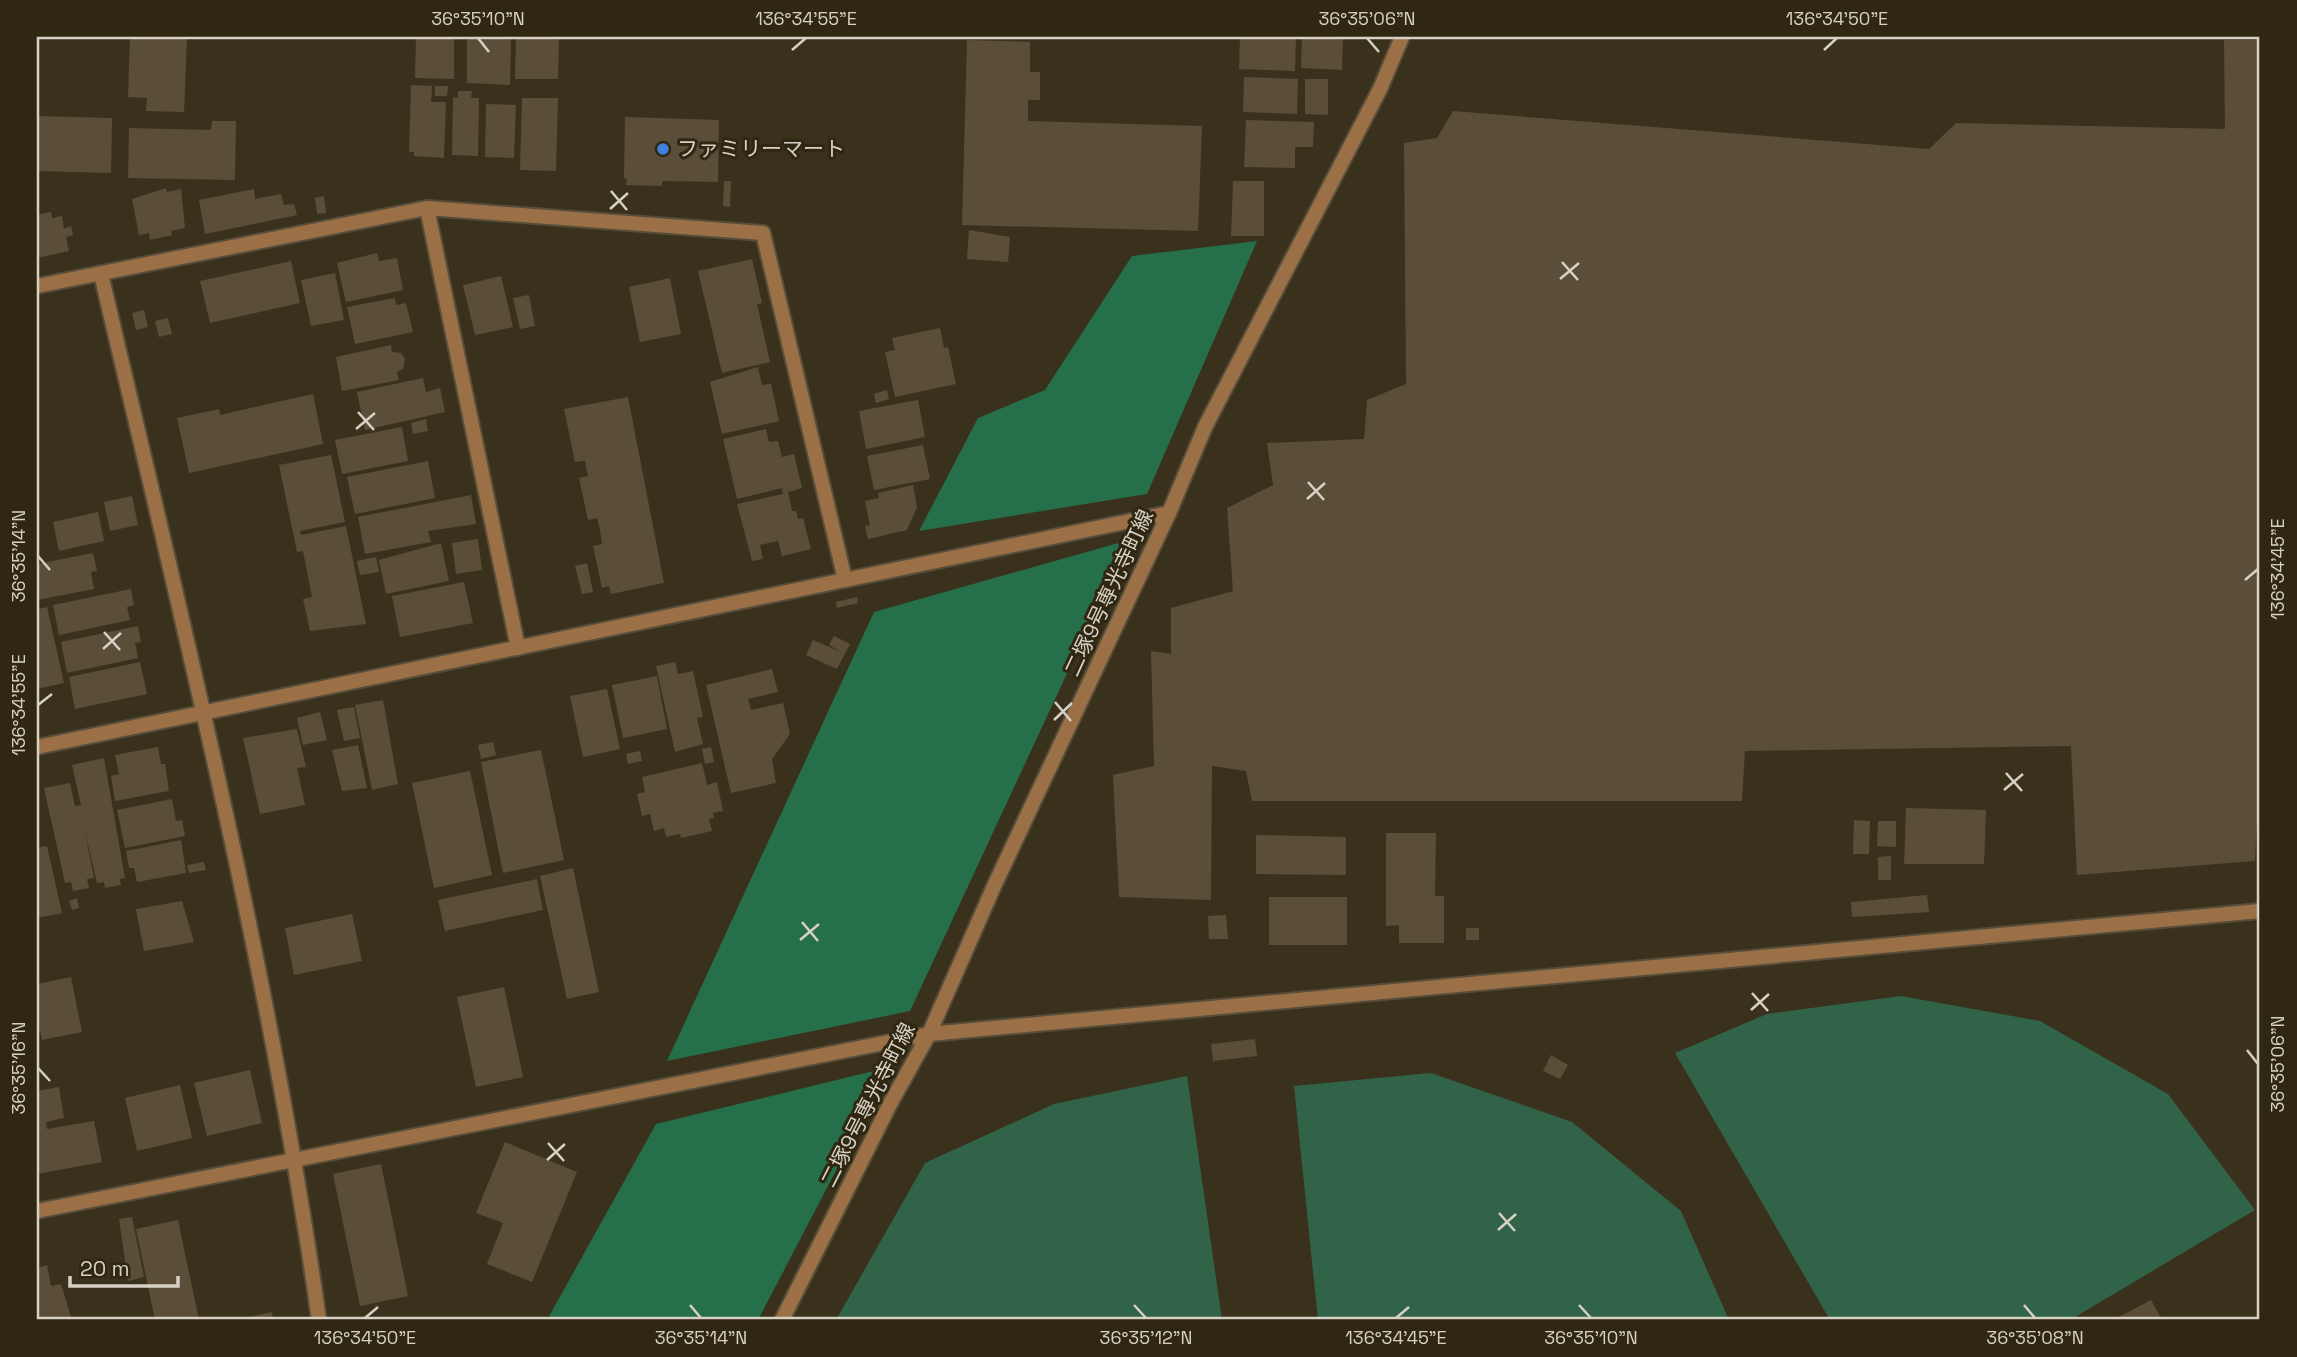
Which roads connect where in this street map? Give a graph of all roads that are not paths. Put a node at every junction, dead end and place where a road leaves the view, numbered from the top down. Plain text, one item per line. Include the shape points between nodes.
1 (1402, 37) edge
2 (427, 208) junction
3 (101, 274) junction
4 (37, 286) edge
5 (1169, 513) junction
6 (845, 580) junction
7 (518, 648) junction
8 (204, 713) junction
9 (37, 747) edge
10 (2260, 911) edge
11 (929, 1034) junction
12 (296, 1159) junction
13 (37, 1210) edge
14 (319, 1320) edge
15 (782, 1320) edge

1 - 5 street, 二塚9号専光寺町線 via 1380,89 1205,427
2 - 3 street
2 - 6 street via 763,233
2 - 7 street
3 - 4 street
3 - 8 street
5 - 6 street
5 - 11 street, 二塚9号専光寺町線
6 - 7 street
7 - 8 street
8 - 9 street
8 - 12 street
10 - 11 street
11 - 12 street
11 - 15 street, 二塚9号専光寺町線
12 - 13 street
12 - 14 street

